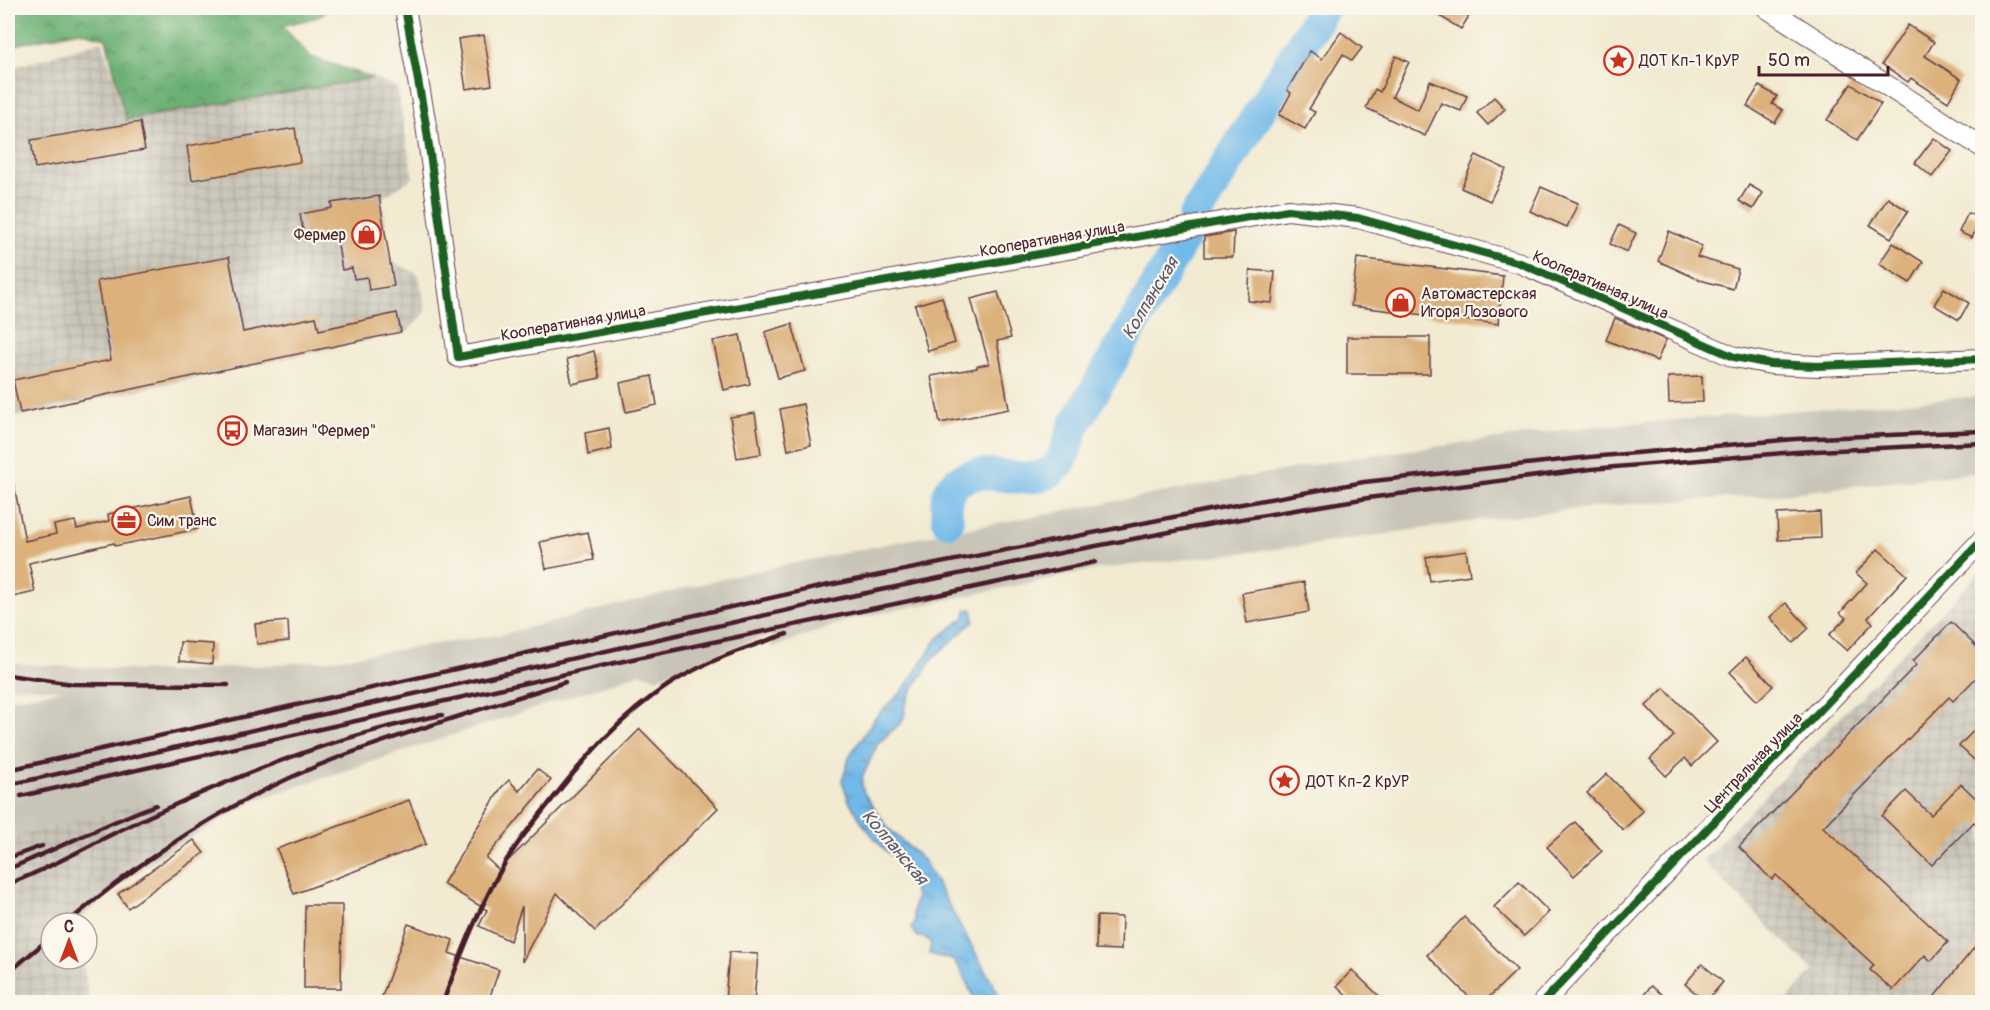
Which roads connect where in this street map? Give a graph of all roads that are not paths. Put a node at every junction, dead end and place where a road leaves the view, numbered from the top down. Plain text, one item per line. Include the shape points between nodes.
1 (405, 8) edge
2 (1767, 8) edge
3 (1983, 147) edge
4 (1983, 359) edge
5 (1983, 540) edge
6 (1543, 1002) edge

1 - 4 street, Кооперативная улица via 426,125 458,357 1288,210 1358,218 1520,263 1734,357 1771,364 1818,366
2 - 3 street
5 - 6 street, Центральная улица

